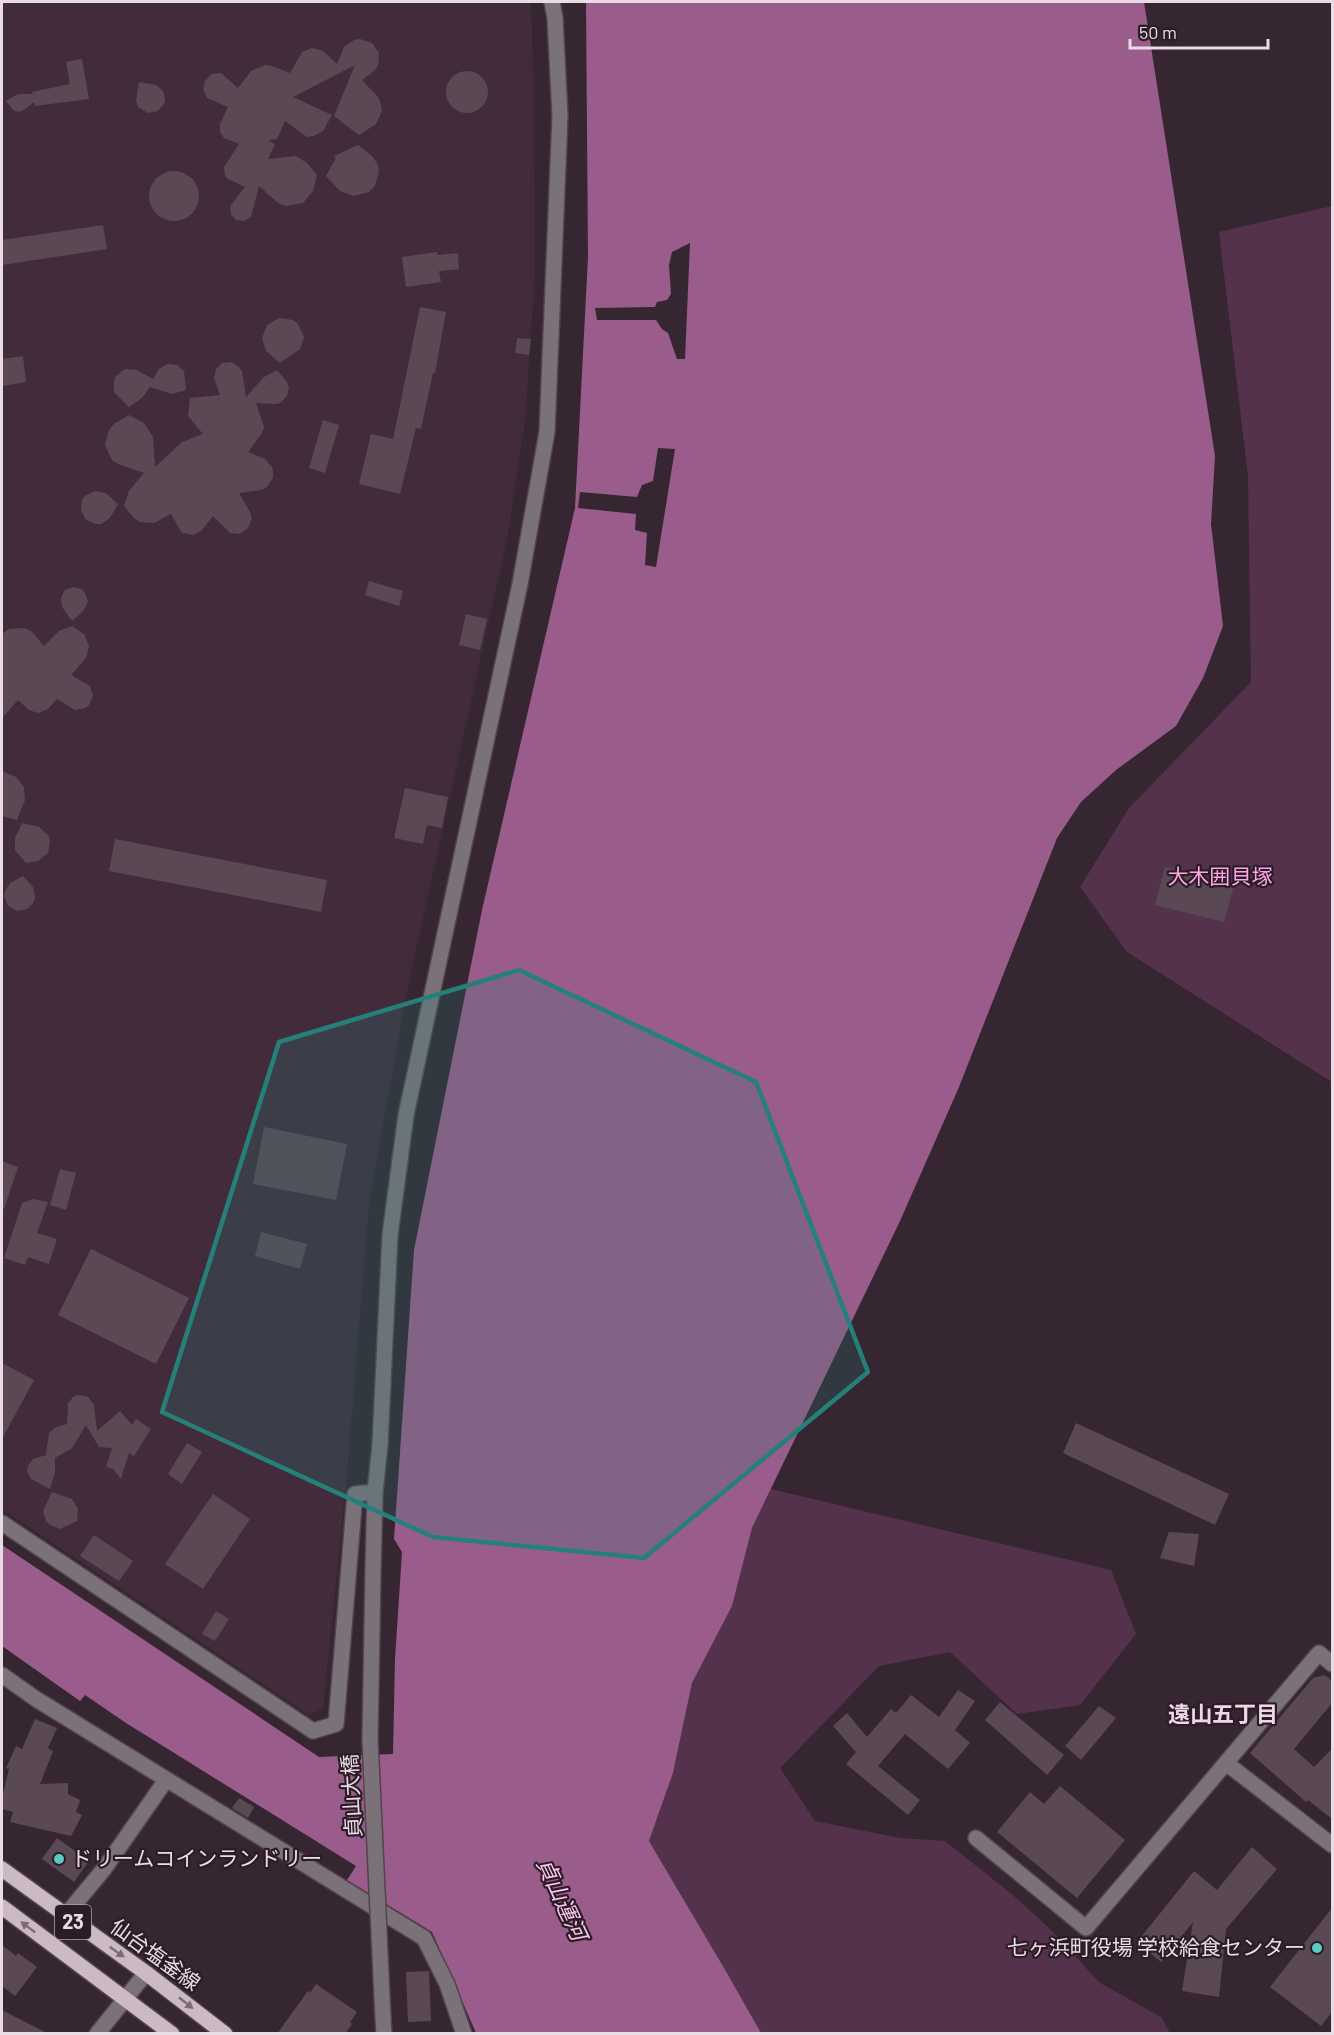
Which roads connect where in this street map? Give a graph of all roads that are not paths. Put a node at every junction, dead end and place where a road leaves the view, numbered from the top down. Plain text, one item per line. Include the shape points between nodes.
1 (552, 2) edge
2 (375, 1492) junction
3 (2, 1523) edge
4 (1332, 1664) edge
5 (2, 1675) edge
6 (1226, 1763) junction
7 (166, 1780) junction
8 (976, 1838) dead end
9 (1332, 1845) edge
10 (2, 1869) edge
11 (2, 1907) edge
12 (65, 1916) junction
13 (146, 1973) junction
14 (125, 1999) junction
15 (383, 2026) edge
16 (97, 2034) edge
17 (172, 2034) edge
18 (225, 2034) edge
19 (465, 2034) edge

1 - 2 street, 貞山大橋 via 560,116 547,432 518,595 406,1116 390,1235
2 - 3 street via 355,1494 336,1724 313,1731
2 - 15 street, 貞山大橋, bridge via 370,1740
4 - 6 street via 1319,1653
5 - 7 street
6 - 8 street via 1086,1928
6 - 9 street
7 - 12 street via 104,1869
7 - 19 street via 424,1938 447,1984
10 - 12 main road, 仙台塩釜線 / 23
14 -> 11 main road, 23
12 -> 13 main road, 仙台塩釜線 / 23
13 - 14 street
13 -> 18 main road, 仙台塩釜線 / 23
14 - 16 street
14 - 17 main road, 23

